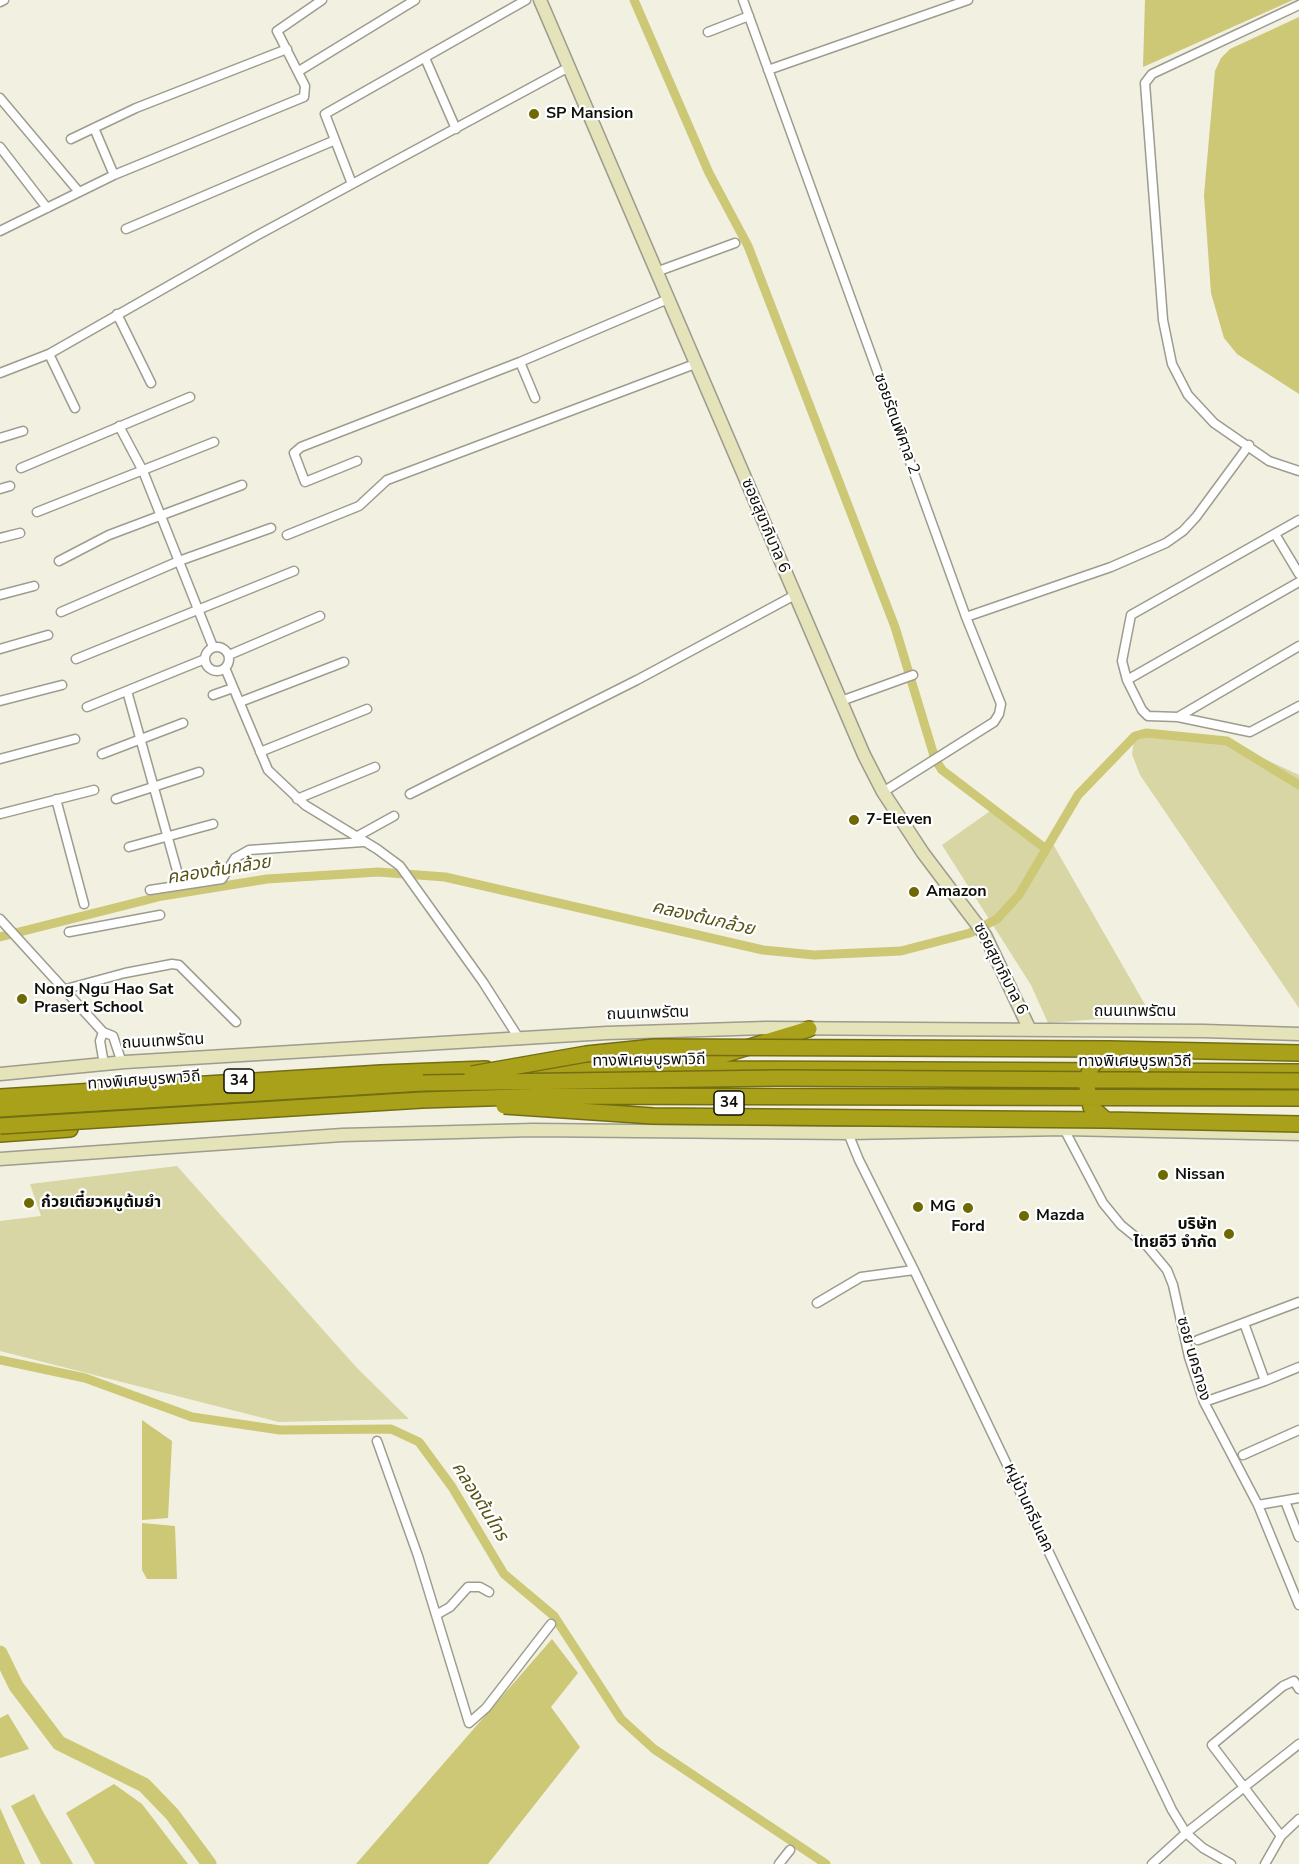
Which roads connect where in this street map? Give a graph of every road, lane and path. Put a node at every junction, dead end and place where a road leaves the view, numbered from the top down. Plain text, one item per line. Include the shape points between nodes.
1 (322, 0) edge
2 (415, 0) edge
3 (526, 0) edge
4 (540, 0) edge
5 (743, 0) edge
6 (968, 0) edge
7 (1299, 5) edge
8 (749, 16) junction
9 (708, 32) dead end
10 (287, 49) junction
11 (425, 58) junction
12 (568, 67) junction
13 (768, 70) junction
14 (299, 71) junction
15 (0, 98) edge
16 (94, 128) junction
17 (456, 129) junction
18 (71, 140) dead end
19 (333, 141) junction
20 (0, 147) edge
21 (114, 175) junction
22 (352, 184) junction
23 (79, 192) junction
24 (47, 208) junction
25 (126, 229) dead end
26 (0, 231) edge
27 (735, 243) dead end
28 (656, 272) junction
29 (668, 299) junction
30 (117, 314) junction
31 (50, 354) junction
32 (520, 362) junction
33 (695, 364) junction
34 (0, 373) edge
35 (151, 383) dead end
36 (190, 396) dead end
37 (535, 398) dead end
38 (75, 408) dead end
39 (119, 426) junction
40 (23, 431) dead end
41 (0, 438) edge
42 (214, 442) dead end
43 (1249, 445) junction
44 (357, 461) dead end
45 (21, 468) dead end
46 (143, 471) junction
47 (1299, 471) edge
48 (242, 485) dead end
49 (10, 486) dead end
50 (0, 489) edge
51 (37, 512) dead end
52 (162, 517) junction
53 (1299, 520) edge
54 (272, 528) dead end
55 (20, 533) dead end
56 (1275, 534) junction
57 (287, 535) dead end
58 (0, 538) edge
59 (59, 561) dead end
60 (180, 561) junction
61 (294, 571) dead end
62 (1299, 574) edge
63 (1299, 582) edge
64 (34, 586) dead end
65 (0, 595) edge
66 (795, 595) junction
67 (198, 610) junction
68 (61, 612) dead end
69 (320, 616) dead end
70 (966, 617) junction
71 (48, 635) dead end
72 (1299, 646) edge
73 (213, 647) junction
74 (0, 649) edge
75 (229, 655) junction
76 (76, 659) dead end
77 (205, 659) junction
78 (344, 662) dead end
79 (225, 668) junction
80 (913, 675) dead end
81 (1127, 680) junction
82 (62, 685) dead end
83 (233, 688) junction
84 (127, 691) junction
85 (213, 695) dead end
86 (0, 701) edge
87 (841, 701) junction
88 (240, 702) junction
89 (1299, 706) edge
90 (87, 707) dead end
91 (368, 709) dead end
92 (1178, 717) junction
93 (183, 723) dead end
94 (75, 739) dead end
95 (142, 740) junction
96 (260, 752) junction
97 (102, 754) dead end
98 (0, 759) edge
99 (375, 767) dead end
100 (199, 772) dead end
101 (153, 787) junction
102 (94, 790) dead end
103 (884, 792) junction
104 (410, 795) dead end
105 (56, 799) junction
106 (116, 799) dead end
107 (297, 799) junction
108 (0, 814) edge
109 (394, 816) dead end
110 (213, 824) dead end
111 (166, 836) junction
112 (360, 839) junction
113 (129, 847) dead end
114 (181, 885) junction
115 (150, 890) dead end
116 (84, 904) dead end
117 (160, 915) dead end
118 (0, 919) edge
119 (69, 932) dead end
120 (62, 990) junction
121 (236, 1022) dead end
122 (808, 1029) junction
123 (1030, 1030) junction
124 (103, 1032) junction
125 (1299, 1034) edge
126 (520, 1040) junction
127 (1109, 1049) junction
128 (1299, 1053) edge
129 (122, 1063) junction
130 (104, 1064) junction
131 (681, 1067) junction
132 (1299, 1072) edge
133 (0, 1074) edge
134 (1299, 1081) edge
135 (423, 1083) junction
136 (0, 1095) edge
137 (1299, 1098) edge
138 (422, 1100) junction
139 (1299, 1104) edge
140 (0, 1110) edge
141 (1106, 1120) junction
142 (1299, 1124) edge
143 (0, 1126) edge
144 (1064, 1129) junction
145 (848, 1133) junction
146 (1299, 1134) edge
147 (0, 1136) edge
148 (0, 1159) edge
149 (914, 1270) junction
150 (1299, 1302) edge
151 (817, 1304) dead end
152 (1244, 1323) junction
153 (1198, 1340) dead end
154 (1299, 1366) edge
155 (1265, 1381) junction
156 (1204, 1402) junction
157 (1299, 1430) edge
158 (377, 1441) dead end
159 (1243, 1455) dead end
160 (1299, 1498) edge
161 (1286, 1501) junction
162 (1258, 1505) junction
163 (1298, 1540) edge
164 (489, 1592) dead end
165 (1299, 1605) edge
166 (436, 1614) junction
167 (551, 1624) dead end
168 (1299, 1689) edge
169 (1299, 1744) edge
170 (1244, 1790) junction
171 (1299, 1819) edge
172 (1186, 1833) junction
173 (1281, 1836) junction
174 (790, 1850) dead end
175 (779, 1864) edge
176 (1152, 1864) edge
177 (1231, 1864) edge
178 (1265, 1864) edge

1 - 10 street via 278,29
2 - 14 street
3 - 11 street
4 - 12 main road, ซอยสุขาภิบาล 6
5 - 8 street, ซอยรัตนพิศาล 2
6 - 13 street
7 - 43 street via 1152,74 1145,83 1163,320 1172,364 1199,409
8 - 9 street
8 - 13 street, ซอยรัตนพิศาล 2
10 - 14 street
10 - 16 street
11 - 17 street
11 - 19 street via 327,112 325,118
12 - 17 street
12 - 28 main road, ซอยสุขาภิบาล 6
13 - 70 street, ซอยรัตนพิศาล 2
14 - 21 street via 305,86 304,97
15 - 23 street
16 - 18 street
16 - 21 street
17 - 22 street
19 - 22 street
19 - 25 street
20 - 24 street
21 - 23 street
22 - 30 street
23 - 24 street
24 - 26 street
27 - 28 street
28 - 29 main road, ซอยสุขาภิบาล 6
29 - 32 street
29 - 33 main road, ซอยสุขาภิบาล 6
30 - 31 street
30 - 35 street
31 - 34 street
31 - 38 street
32 - 37 street
32 - 44 street via 294,453 305,482
33 - 57 street via 387,480 359,506
33 - 66 main road, ซอยสุขาภิบาล 6
36 - 39 street
39 - 45 street
39 - 46 street
40 - 41 street
42 - 46 street
43 - 47 street via 1269,461
43 - 70 street via 1196,518 1166,543 1111,567
46 - 51 street
46 - 52 street
48 - 52 street
49 - 50 street
52 - 59 street via 109,535
52 - 60 street
53 - 56 street
54 - 60 street
55 - 58 street
56 - 62 street
56 - 81 street via 1131,615 1122,658
60 - 67 street
60 - 68 street
61 - 67 street
63 - 81 street
64 - 65 street
66 - 87 main road, ซอยสุขาภิบาล 6
66 - 104 street
67 - 73 street
67 - 76 street
69 - 75 street
70 - 103 street, ซอยรัตนพิศาล 2 via 1001,704 999,714 994,722
71 - 74 street
72 - 92 street
73 - 75 street via 222,648
73 - 77 street
75 - 79 street
77 - 79 street via 212,670
77 - 84 street
78 - 88 street
79 - 83 street
80 - 87 street
81 - 92 street via 1148,716
82 - 86 street
83 - 85 street
83 - 88 street
84 - 90 street
84 - 95 street
87 - 103 main road, ซอยสุขาภิบาล 6
88 - 96 street
89 - 92 street via 1250,732
91 - 96 street
93 - 95 street
94 - 98 street
95 - 97 street
95 - 101 street
96 - 107 street via 268,770
99 - 107 street
100 - 101 street
101 - 106 street
101 - 111 street
102 - 105 street
103 - 123 main road, ซอยสุขาภิบาล 6 via 923,853 985,935
105 - 108 street
105 - 116 street
107 - 112 street
109 - 112 street
110 - 111 street
111 - 113 street
111 - 114 street
112 - 114 street via 249,850 235,858 222,879
112 - 126 street via 400,866 408,876
114 - 115 street
117 - 119 street
118 - 120 street
120 - 121 street via 124,973 179,965
120 - 124 street
122 - 123 main road, ถนนเทพรัตน / 34
122 - 126 main road, ถนนเทพรัตน / 34 via 607,1033
122 - 131 highway
123 - 125 main road, ถนนเทพรัตน / 34
124 - 129 street via 113,1036
124 - 130 street via 100,1041
126 - 129 main road, ถนนเทพรัตน / 34
127 - 128 highway
127 - 135 highway, bridge via 654,1047 586,1054
127 - 141 highway, bridge via 1091,1067 1086,1082 1091,1107
129 - 130 main road, ถนนเทพรัตน / 34
130 - 133 main road, ถนนเทพรัตน / 34
131 - 132 highway, 34
131 - 136 highway, 34 via 381,1072
134 - 135 highway, ทางพิเศษบูรพาวิถี, bridge via 766,1078
135 - 140 highway, ทางพิเศษบูรพาวิถี
137 - 138 highway, ทางพิเศษบูรพาวิถี, bridge via 767,1095
138 - 141 highway, bridge via 653,1116
138 - 143 highway, ทางพิเศษบูรพาวิถี, bridge
139 - 147 highway, 34 via 573,1101 421,1106
141 - 142 highway, bridge
144 - 145 main road, 34
144 - 146 main road, 34
144 - 156 street, ซอย นครทอง via 1103,1203 1167,1270
145 - 148 main road, 34 via 615,1129 430,1132
145 - 149 street, หมู่บ้านกรีนเลค
149 - 151 street via 861,1277
149 - 172 street, หมู่บ้านกรีนเลค via 1143,1754
150 - 152 street
152 - 153 street
152 - 155 street
154 - 155 street
155 - 156 street
156 - 162 street, ซอย นครทอง
157 - 159 street
158 - 166 street
160 - 161 street
161 - 162 street
161 - 163 street
162 - 165 street, ซอย นครทอง
164 - 166 street via 468,1587 450,1607
166 - 167 street via 469,1723 486,1708
168 - 170 street via 1290,1681 1213,1743 1213,1749
169 - 170 street
170 - 172 street
170 - 173 street
171 - 173 street
172 - 176 street
172 - 177 street, หมู่บ้านกรีนเลค
173 - 178 street
174 - 175 street

